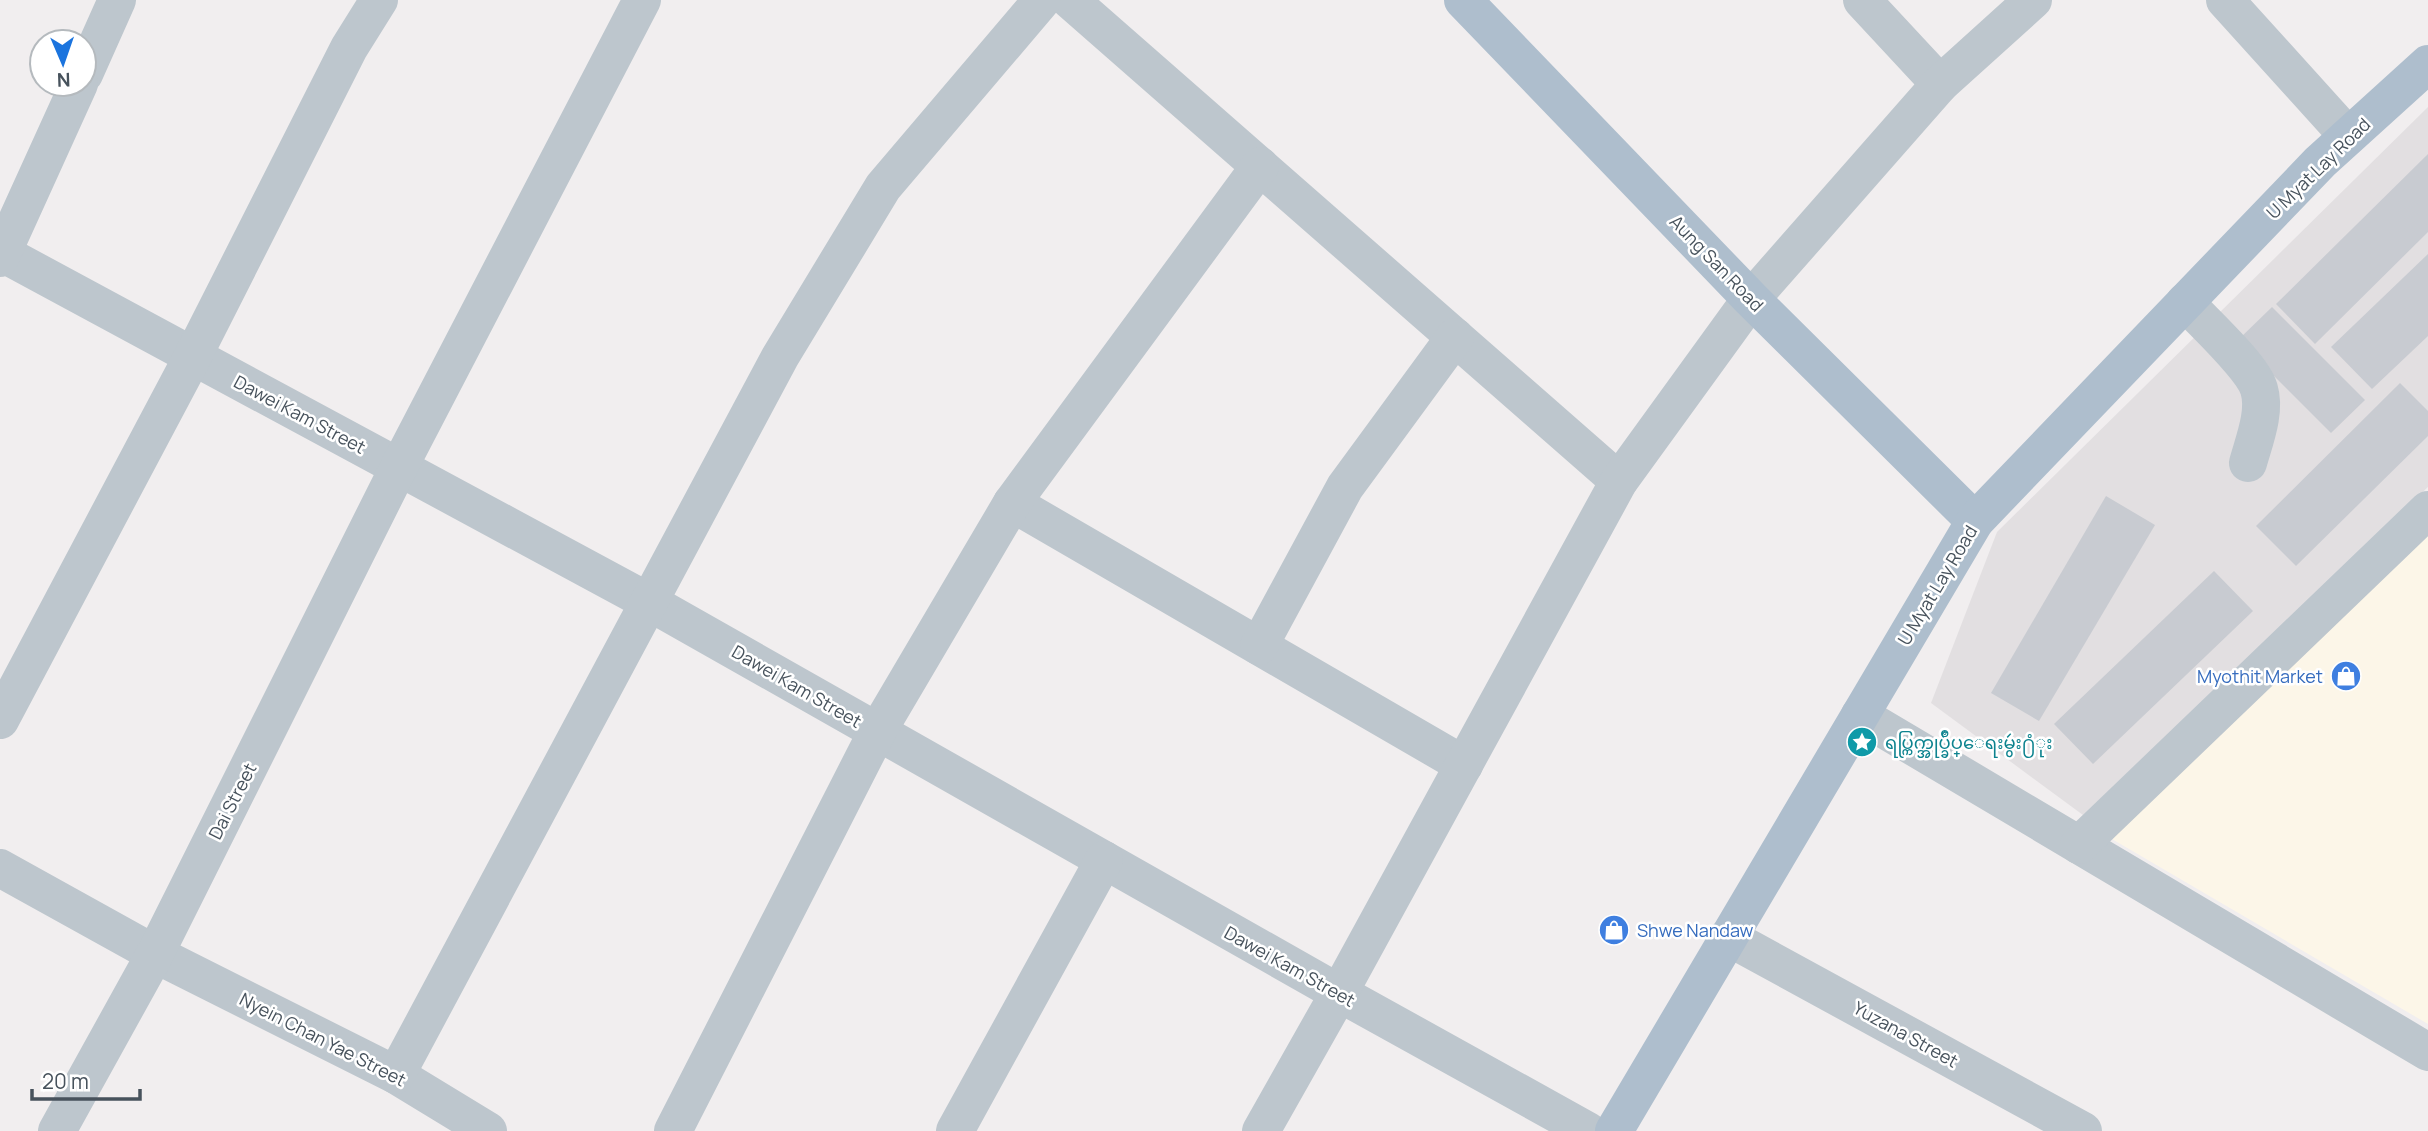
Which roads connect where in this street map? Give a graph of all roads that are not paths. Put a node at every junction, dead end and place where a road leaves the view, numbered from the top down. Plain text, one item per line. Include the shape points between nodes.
1 (117, 0) edge
2 (379, 0) edge
3 (642, 0) edge
4 (1042, 0) edge
5 (1070, 0) edge
6 (1462, 0) edge
7 (1862, 0) edge
8 (2033, 0) edge
9 (2225, 0) edge
10 (98, 43) edge
11 (2428, 64) edge
12 (1940, 84) junction
13 (73, 98) edge
14 (2348, 136) junction
15 (1260, 166) junction
16 (1, 254) edge
17 (1751, 299) junction
18 (2185, 302) junction
19 (1455, 337) junction
20 (193, 356) junction
21 (2248, 463) dead end
22 (399, 467) junction
23 (1619, 481) junction
24 (1012, 503) junction
25 (2428, 510) edge
26 (1975, 522) junction
27 (649, 602) junction
28 (1259, 646) junction
29 (1860, 715) junction
30 (0, 720) edge
31 (877, 732) junction
32 (1464, 765) junction
33 (2079, 845) junction
34 (1104, 860) junction
35 (0, 867) edge
36 (1728, 937) junction
37 (155, 954) junction
38 (1339, 993) junction
39 (2428, 1052) edge
40 (396, 1074) junction
41 (57, 1131) edge
42 (488, 1131) edge
43 (673, 1131) edge
44 (955, 1131) edge
45 (1261, 1131) edge
46 (1588, 1131) edge
47 (1614, 1131) edge
48 (2083, 1131) edge

1 - 10 street
2 - 20 street via 349,48
3 - 22 street, Dai Street
4 - 27 street via 883,187 780,358
5 - 15 street
6 - 17 main road, Aung San Road
7 - 12 street
8 - 12 street
9 - 14 street
11 - 14 main road, U Myat Lay Road
12 - 17 street
13 - 16 street
14 - 18 main road, U Myat Lay Road
15 - 19 street
15 - 24 street
16 - 20 street, Dawei Kam Street
17 - 23 street
17 - 26 main road, Aung San Road
18 - 21 street via 2250,372 2259,389 2260,412
18 - 26 main road, U Myat Lay Road
19 - 23 street
19 - 28 street via 1346,487
20 - 22 street, Dawei Kam Street
20 - 30 street
22 - 27 street, Dawei Kam Street
22 - 37 street, Dai Street
23 - 32 street
24 - 28 street
24 - 31 street
25 - 33 street
26 - 29 main road, U Myat Lay Road
27 - 31 street, Dawei Kam Street
27 - 40 street
28 - 32 street
29 - 33 street
29 - 36 main road, U Myat Lay Road
31 - 34 street, Dawei Kam Street
31 - 43 street
32 - 38 street
33 - 39 street
34 - 38 street, Dawei Kam Street
34 - 44 street
35 - 37 street, Nyein Chan Yae Street
36 - 47 main road, U Myat Lay Road
36 - 48 street, Yuzana Street
37 - 40 street, Nyein Chan Yae Street
37 - 41 street, Dai Street
38 - 45 street
38 - 46 street, Dawei Kam Street
40 - 42 street, Nyein Chan Yae Street

